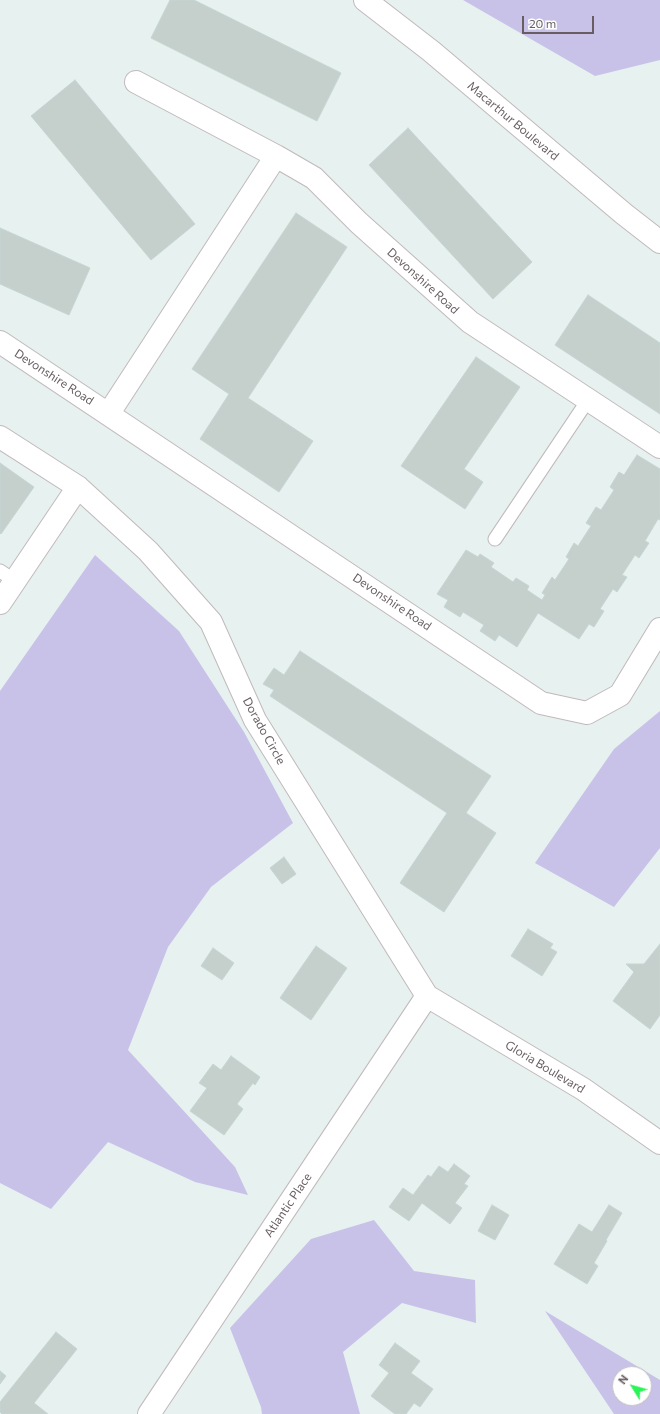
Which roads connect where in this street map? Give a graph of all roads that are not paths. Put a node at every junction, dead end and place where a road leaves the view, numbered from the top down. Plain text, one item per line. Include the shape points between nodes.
1 (365, 0) edge
2 (136, 82) dead end
3 (276, 156) junction
4 (660, 242) edge
5 (0, 342) edge
6 (588, 400) junction
7 (108, 413) junction
8 (0, 437) edge
9 (660, 448) edge
10 (78, 487) junction
11 (495, 540) dead end
12 (8, 576) edge
13 (0, 604) edge
14 (660, 629) edge
15 (427, 996) junction
16 (660, 1143) edge
17 (149, 1414) edge

1 - 4 street, Macarthur Boulevard via 431,51
2 - 3 street, Devonshire Road
3 - 6 street, Devonshire Road via 314,178 359,223 470,322
3 - 7 street
5 - 7 street, Devonshire Road
6 - 9 street, Devonshire Road
6 - 11 lane
7 - 14 street, Devonshire Road via 542,703 587,713 620,695
8 - 10 street, Dorado Circle
10 - 12 street
10 - 15 street, Dorado Circle via 148,551 211,622 255,720
12 - 13 street
15 - 16 street, Gloria Boulevard via 583,1089
15 - 17 street, Atlantic Place

